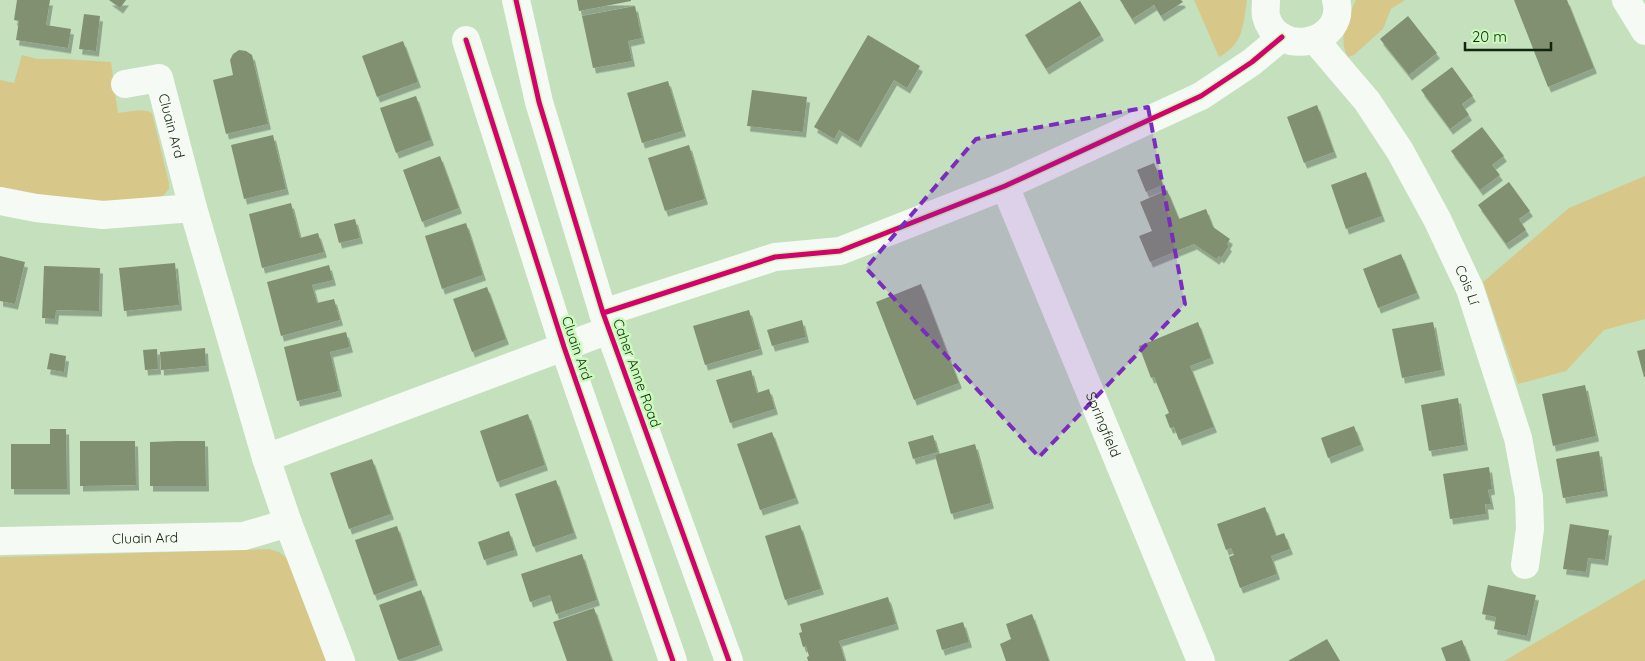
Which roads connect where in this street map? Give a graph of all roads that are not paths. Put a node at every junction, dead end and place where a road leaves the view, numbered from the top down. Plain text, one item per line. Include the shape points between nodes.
1 (516, 0) edge
2 (1266, 0) edge
3 (1336, 0) edge
4 (1626, 0) edge
5 (1645, 31) edge
6 (1282, 37) junction
7 (466, 40) dead end
8 (1315, 40) junction
9 (125, 84) dead end
10 (1005, 186) junction
11 (0, 201) edge
12 (193, 208) junction
13 (606, 321) junction
14 (564, 348) junction
15 (266, 458) junction
16 (288, 523) junction
17 (0, 541) edge
18 (1526, 565) dead end
19 (341, 661) edge
20 (673, 661) edge
21 (729, 661) edge
22 (1202, 661) edge

1 - 13 street, Caher Anne Road via 539,102
2 - 6 street via 1266,16
3 - 8 street via 1335,20 1326,33
4 - 5 street
6 - 8 street via 1292,42
6 - 10 street, Cluain Ard via 1252,62 1201,96
7 - 14 street, Cluain Ard
8 - 18 street, Cois Lí via 1367,101 1400,151 1470,290 1518,438 1529,497
9 - 12 street, Cluain Ard via 159,78
10 - 13 street, Cluain Ard via 840,251 776,257
10 - 22 street, Springfield
11 - 12 street via 103,215
12 - 15 street, Cluain Ard
13 - 14 street, Cluain Ard
13 - 21 street, Caher Anne Road
14 - 15 street, Cluain Ard
14 - 20 street, Cluain Ard
15 - 16 street, Cluain Ard
16 - 17 street, Cluain Ard via 244,536
16 - 19 street, Cluain Ard

